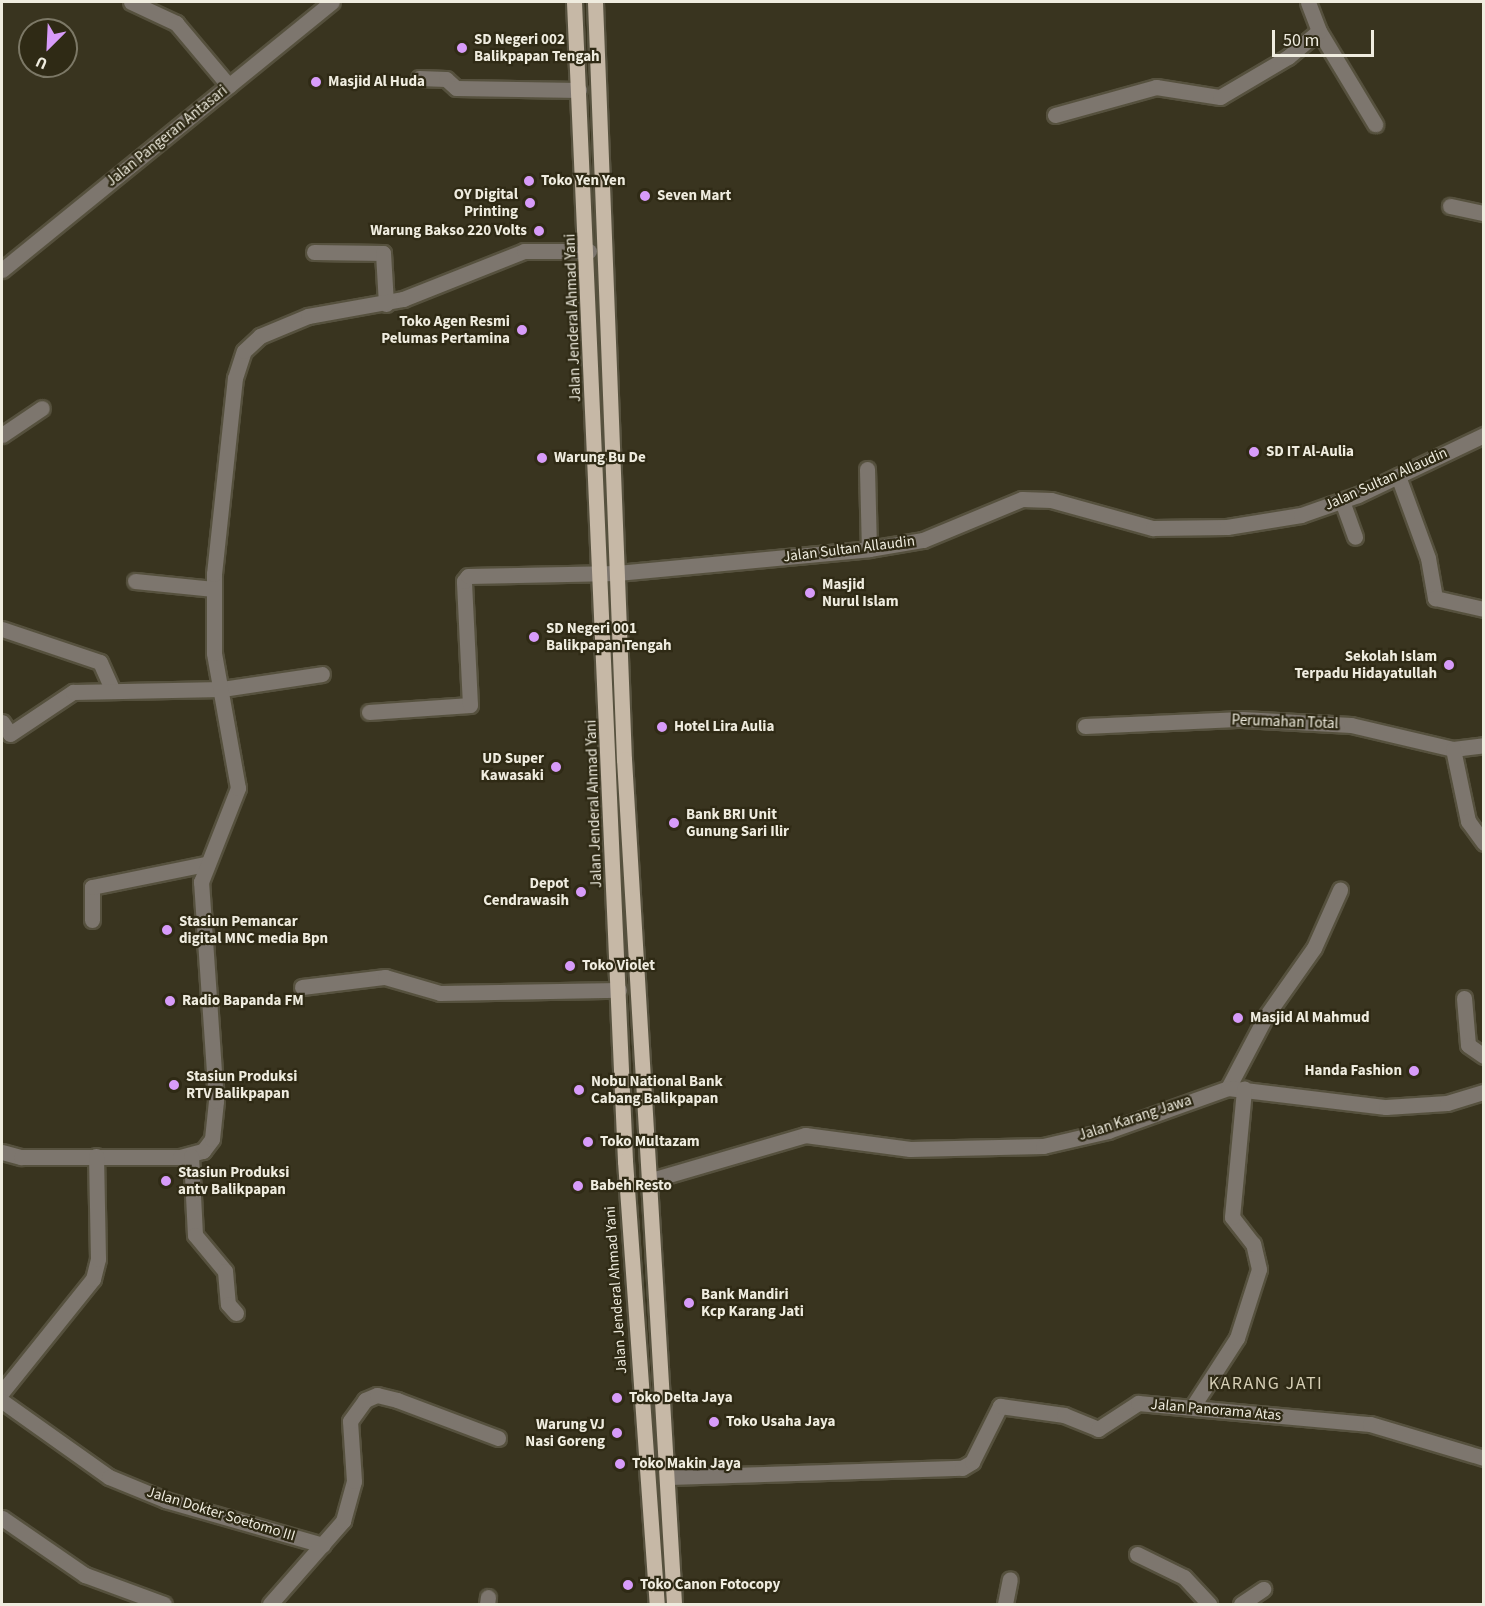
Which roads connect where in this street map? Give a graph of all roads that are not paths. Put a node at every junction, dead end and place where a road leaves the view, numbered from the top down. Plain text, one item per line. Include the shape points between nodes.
1 (131, 2) edge
2 (332, 2) edge
3 (574, 2) edge
4 (596, 2) edge
5 (1308, 2) edge
6 (1319, 31) junction
7 (419, 78) dead end
8 (229, 86) junction
9 (579, 90) junction
10 (1055, 114) dead end
11 (1375, 124) dead end
12 (1450, 206) dead end
13 (1484, 213) edge
14 (589, 251) junction
15 (314, 252) dead end
16 (3, 267) edge
17 (386, 304) junction
18 (42, 408) dead end
19 (2, 435) edge
20 (1484, 435) edge
21 (867, 469) dead end
22 (1398, 476) junction
23 (1342, 501) junction
24 (1355, 537) dead end
25 (869, 549) junction
26 (600, 572) junction
27 (617, 573) junction
28 (135, 581) dead end
29 (214, 589) junction
30 (1484, 609) edge
31 (2, 629) edge
32 (322, 674) dead end
33 (112, 689) junction
34 (222, 689) junction
35 (369, 712) dead end
36 (2, 722) edge
37 (1085, 726) dead end
38 (1484, 745) edge
39 (1453, 748) junction
40 (1484, 843) edge
41 (206, 864) junction
42 (1340, 890) dead end
43 (92, 920) dead end
44 (302, 987) dead end
45 (619, 990) junction
46 (1464, 998) dead end
47 (1484, 1056) edge
48 (1228, 1088) junction
49 (1244, 1089) junction
50 (1484, 1092) edge
51 (2, 1152) edge
52 (96, 1156) junction
53 (191, 1156) junction
54 (648, 1181) junction
55 (236, 1313) dead end
56 (2, 1392) edge
57 (2, 1401) edge
58 (1193, 1406) junction
59 (498, 1438) dead end
60 (1484, 1458) edge
61 (669, 1477) junction
62 (2, 1518) edge
63 (322, 1545) junction
64 (1137, 1554) dead end
65 (1010, 1579) dead end
66 (1263, 1589) dead end
67 (164, 1605) edge
68 (270, 1605) edge
69 (657, 1605) edge
70 (674, 1605) edge
71 (1005, 1605) edge
72 (1209, 1605) edge
73 (1241, 1605) edge

1 - 8 street via 176,24
2 - 8 street, Jalan Pangeran Antasari
3 - 9 main road, Jalan Jenderal Ahmad Yani
4 - 27 main road, Jalan Jenderal Ahmad Yani
5 - 6 street
6 - 10 street via 1288,57 1220,97 1156,87
6 - 11 street
7 - 9 street via 446,79 456,88
8 - 16 street, Jalan Pangeran Antasari
9 - 14 main road, Jalan Jenderal Ahmad Yani
12 - 13 street
14 - 17 street via 524,251
14 - 26 main road, Jalan Jenderal Ahmad Yani
15 - 17 street via 383,253
17 - 29 street via 308,316 260,336 244,351 219,506
18 - 19 street
20 - 22 street, Jalan Sultan Allaudin
21 - 25 street
22 - 23 street, Jalan Sultan Allaudin
22 - 30 street via 1428,558 1435,598
23 - 24 street
23 - 25 street, Jalan Sultan Allaudin via 1301,515 1227,527 1153,528 1051,500 1022,499 934,537
25 - 27 street, Jalan Sultan Allaudin
26 - 27 street, Jalan Sultan Allaudin
26 - 35 street, Jalan Sultan Allaudin via 468,576 464,580 470,705
26 - 45 main road, Jalan Jenderal Ahmad Yani
27 - 54 main road, Jalan Jenderal Ahmad Yani
28 - 29 street
29 - 34 street via 214,653
31 - 33 street via 100,662
32 - 34 street
33 - 34 street
33 - 36 street via 73,692 10,734
34 - 41 street via 238,788
37 - 39 street, Perumahan Total via 1242,719 1351,725
38 - 39 street, Perumahan Total
39 - 40 street via 1468,821
41 - 43 street via 92,887
41 - 53 street via 202,926 216,1116 212,1139
42 - 48 street via 1314,948 1266,1016
44 - 45 street via 385,977 440,993
45 - 69 main road, Jalan Jenderal Ahmad Yani via 625,1161
46 - 47 street via 1468,1045
48 - 49 street, Jalan Karang Jawa
48 - 54 street, Jalan Karang Jawa via 1108,1131 1043,1146 910,1149 805,1134
49 - 50 street, Jalan Karang Jawa via 1386,1107 1447,1103
49 - 58 street via 1232,1217 1253,1244 1259,1269 1237,1338
51 - 52 street via 21,1157
52 - 53 street
52 - 56 street via 97,1269
53 - 55 street via 195,1235 225,1271 228,1304
54 - 61 main road, Jalan Jenderal Ahmad Yani
57 - 63 street, Jalan Dokter Soetomo III via 110,1477 165,1500
58 - 60 street, Jalan Panorama Atas via 1370,1424
58 - 61 street, Jalan Panorama Atas via 1138,1403 1098,1429 1064,1415 1000,1406 972,1462 940,1471
59 - 63 street via 397,1400 376,1395 365,1400 349,1428 354,1482 348,1509
61 - 70 main road, Jalan Jenderal Ahmad Yani
62 - 67 street via 85,1575
63 - 68 street
64 - 72 street via 1184,1577
65 - 71 street
66 - 73 street

